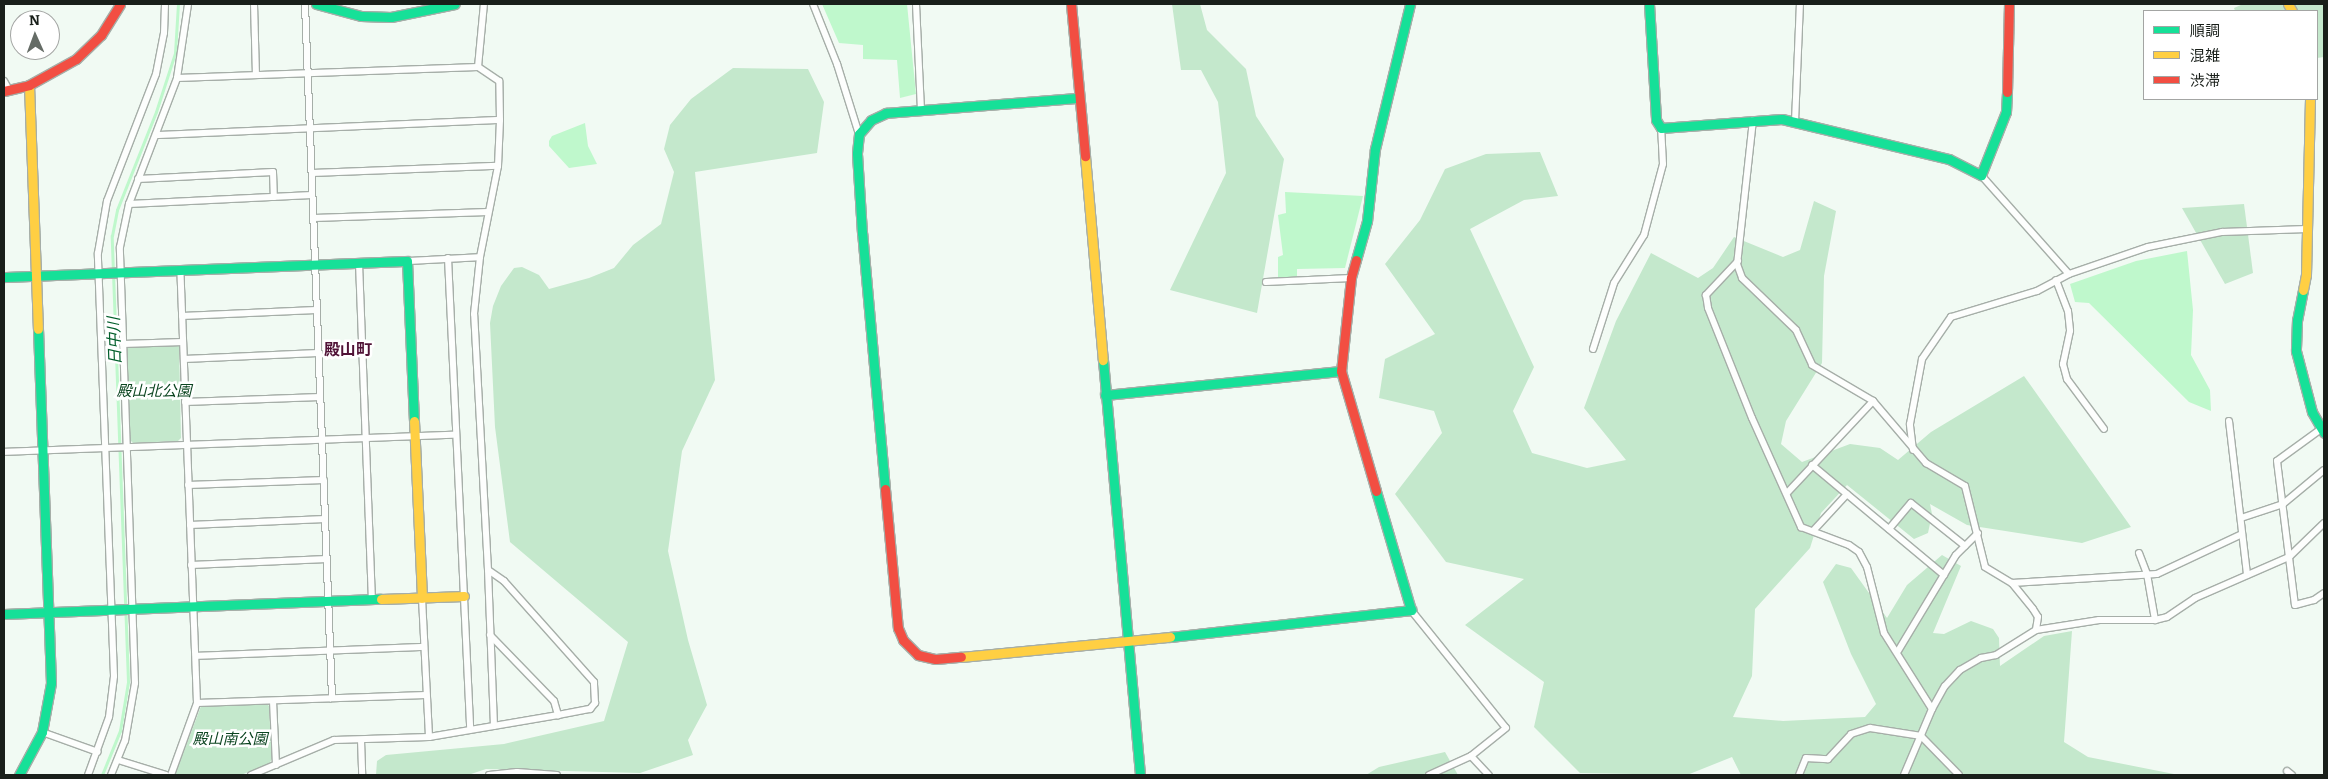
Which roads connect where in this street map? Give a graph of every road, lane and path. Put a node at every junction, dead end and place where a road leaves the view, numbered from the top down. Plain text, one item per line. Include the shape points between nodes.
1 (120, 4) edge
2 (165, 4) edge
3 (188, 4) edge
4 (254, 4) edge
5 (305, 4) edge
6 (316, 4) edge
7 (455, 4) edge
8 (484, 4) edge
9 (813, 4) edge
10 (916, 4) edge
11 (1071, 4) edge
12 (1410, 4) edge
13 (1649, 4) edge
14 (1800, 4) edge
15 (2009, 4) edge
16 (478, 67) junction
17 (308, 73) junction
18 (256, 74) junction
19 (177, 78) junction
20 (4, 81) edge
21 (29, 85) junction
22 (6, 91) edge
23 (1078, 98) junction
24 (2310, 100) edge
25 (921, 109) junction
26 (500, 120) junction
27 (1753, 120) junction
28 (1795, 122) junction
29 (311, 128) junction
30 (1661, 128) junction
31 (859, 134) junction
32 (156, 135) junction
33 (498, 166) junction
34 (312, 173) junction
35 (1981, 175) junction
36 (138, 179) junction
37 (312, 196) junction
38 (274, 197) junction
39 (128, 204) junction
40 (488, 212) junction
41 (314, 218) junction
42 (2307, 229) junction
43 (480, 257) junction
44 (448, 258) junction
45 (406, 261) junction
46 (1738, 261) junction
47 (359, 263) junction
48 (316, 265) junction
49 (180, 270) junction
50 (120, 273) junction
51 (35, 274) junction
52 (99, 274) junction
53 (2069, 274) junction
54 (4, 277) edge
55 (1351, 278) junction
56 (2056, 280) junction
57 (1266, 282) dead end
58 (316, 310) junction
59 (182, 316) junction
60 (183, 342) junction
61 (123, 344) junction
62 (1593, 349) dead end
63 (318, 354) junction
64 (184, 359) junction
65 (1341, 371) junction
66 (1105, 395) junction
67 (320, 397) junction
68 (1873, 401) junction
69 (186, 402) junction
70 (2229, 421) dead end
71 (2104, 429) dead end
72 (2323, 431) edge
73 (456, 435) junction
74 (414, 436) junction
75 (365, 438) junction
76 (322, 440) junction
77 (187, 446) junction
78 (106, 448) junction
79 (127, 448) junction
80 (42, 450) junction
81 (1914, 450) junction
82 (4, 452) edge
83 (1812, 464) junction
84 (2324, 470) edge
85 (324, 480) junction
86 (188, 485) junction
87 (1787, 493) junction
88 (1847, 494) junction
89 (2283, 504) junction
90 (2241, 518) junction
91 (325, 519) junction
92 (2324, 523) edge
93 (190, 525) junction
94 (1889, 529) junction
95 (1813, 531) junction
96 (1978, 533) junction
97 (2242, 534) junction
98 (1965, 546) junction
99 (2138, 553) dead end
100 (2289, 557) junction
101 (327, 559) junction
102 (191, 565) junction
103 (488, 570) junction
104 (2147, 574) junction
105 (1944, 575) junction
106 (2247, 575) junction
107 (2012, 583) junction
108 (2324, 593) edge
109 (464, 596) junction
110 (422, 598) junction
111 (372, 599) junction
112 (329, 601) junction
113 (193, 606) junction
114 (133, 609) junction
115 (112, 610) junction
116 (1410, 610) junction
117 (49, 612) junction
118 (4, 614) edge
119 (2155, 620) junction
120 (2036, 630) junction
121 (490, 635) junction
122 (1129, 642) junction
123 (424, 647) junction
124 (330, 651) junction
125 (1898, 651) junction
126 (196, 656) junction
127 (426, 695) junction
128 (332, 698) junction
129 (273, 701) junction
130 (197, 703) junction
131 (1932, 709) junction
132 (558, 715) junction
133 (494, 726) junction
134 (470, 730) junction
135 (42, 732) junction
136 (1921, 736) junction
137 (429, 737) junction
138 (361, 740) junction
139 (98, 752) junction
140 (1471, 756) junction
141 (118, 760) junction
142 (276, 765) junction
143 (505, 774) edge
144 (19, 775) edge
145 (88, 775) edge
146 (111, 775) edge
147 (166, 775) edge
148 (171, 775) edge
149 (252, 775) edge
150 (362, 775) edge
151 (489, 775) edge
152 (556, 775) edge
153 (1140, 775) edge
154 (1429, 775) edge
155 (1489, 775) edge
156 (1799, 775) edge
157 (1904, 775) edge
158 (1959, 775) edge

1 - 21 street via 101,35 86,50 63,68
2 - 52 street via 164,33 156,74 107,201 98,253
3 - 19 street
4 - 18 street
5 - 17 street
6 - 7 street via 362,16 392,17
8 - 16 street
9 - 31 street via 837,64
10 - 25 street
11 - 23 street
12 - 55 street via 1375,149 1367,221
13 - 30 street via 1656,120
14 - 28 street
15 - 35 street via 2006,112
16 - 17 street
16 - 26 street via 499,81
17 - 18 street
17 - 29 street
18 - 19 street
19 - 32 street
20 - 22 street
21 - 22 street
21 - 51 street
23 - 25 street
23 - 66 street
24 - 42 street
25 - 31 street via 886,113 871,120
26 - 29 street
26 - 33 street
27 - 28 street
27 - 30 street
27 - 46 street
28 - 35 street via 1950,159
29 - 32 street
29 - 34 street
30 - 62 street via 1663,164 1644,235 1614,283
31 - 122 street via 857,153 862,233 898,628 903,640 918,655 936,659
32 - 36 street
33 - 34 street
33 - 40 street
34 - 37 street
35 - 53 street
36 - 38 street via 273,172
36 - 39 street
37 - 38 street
37 - 41 street
38 - 39 street
39 - 50 street via 120,246
40 - 41 street
40 - 43 street
41 - 48 street
42 - 53 street via 2222,232 2148,248
42 - 72 street via 2306,275 2297,320 2296,351 2301,376
43 - 44 street
43 - 103 street via 474,314
44 - 45 street
44 - 73 street
45 - 47 street
45 - 74 street
46 - 68 street via 1742,278 1796,330 1812,365
46 - 87 street via 1706,295 1708,308
47 - 48 street
47 - 75 street
48 - 49 street
48 - 58 street
49 - 50 street
49 - 59 street
50 - 52 street
50 - 61 street
51 - 52 street
51 - 54 street
51 - 80 street
52 - 78 street
53 - 56 street
55 - 57 street
55 - 65 street
56 - 71 street via 2068,310 2070,331 2063,364 2067,379
56 - 81 street via 2037,291 1951,317 1922,360 1910,424
58 - 59 street
58 - 63 street
59 - 60 street
60 - 61 street
60 - 64 street
61 - 79 street
63 - 64 street
63 - 67 street
64 - 69 street
65 - 66 street
65 - 116 street
66 - 122 street
67 - 69 street
67 - 76 street
68 - 81 street
68 - 83 street
69 - 77 street
70 - 90 street
72 - 89 street via 2277,461
73 - 74 street
73 - 109 street
74 - 75 street
74 - 110 street
75 - 76 street
75 - 111 street
76 - 77 street
76 - 85 street
77 - 79 street
77 - 86 street
78 - 79 street
78 - 80 street
78 - 115 street
79 - 114 street
80 - 82 street
80 - 117 street
81 - 96 street via 1926,463 1965,486
83 - 87 street
83 - 88 street
84 - 89 street
85 - 86 street
85 - 91 street
86 - 93 street
87 - 95 street via 1801,527
88 - 94 street
88 - 95 street
89 - 90 street
89 - 100 street
90 - 97 street
91 - 93 street
91 - 101 street
92 - 100 street
93 - 102 street
94 - 98 street via 1912,503
94 - 105 street
95 - 125 street via 1859,552 1867,567 1884,633
96 - 98 street
96 - 107 street via 1985,568
97 - 104 street via 2157,574
97 - 106 street
98 - 105 street
99 - 104 street
100 - 106 street
100 - 108 street via 2295,605 2314,600
101 - 102 street
101 - 112 street
102 - 113 street
103 - 121 street
103 - 132 street via 504,581 594,682 595,703 590,709
104 - 107 street
104 - 119 street
105 - 125 street
106 - 119 street via 2195,598 2167,617
107 - 120 street via 2038,617
109 - 110 street
109 - 134 street
110 - 111 street
110 - 123 street
111 - 112 street
112 - 113 street
112 - 124 street
113 - 114 street
113 - 126 street
114 - 115 street
114 - 141 street via 134,702
115 - 117 street
115 - 139 street via 113,692
116 - 122 street
116 - 140 street via 1506,728
117 - 118 street
117 - 135 street via 51,683
119 - 120 street via 2099,620
120 - 131 street via 1996,655 1981,658 1960,670 1945,686
121 - 132 street via 554,701
121 - 133 street
122 - 153 street
123 - 124 street
123 - 127 street
124 - 126 street
124 - 128 street
125 - 131 street via 1919,693
126 - 130 street
127 - 128 street
127 - 137 street
128 - 129 street
129 - 130 street
129 - 142 street
130 - 148 street
131 - 136 street
132 - 133 street
133 - 134 street
134 - 137 street
135 - 139 street
135 - 144 street
136 - 156 street via 1870,728 1851,734 1828,759 1806,758
136 - 157 street
136 - 158 street
137 - 138 street
138 - 142 street via 334,740
138 - 150 street
139 - 145 street
140 - 154 street
140 - 155 street
141 - 146 street
141 - 147 street
142 - 149 street
143 - 151 street
143 - 152 street

